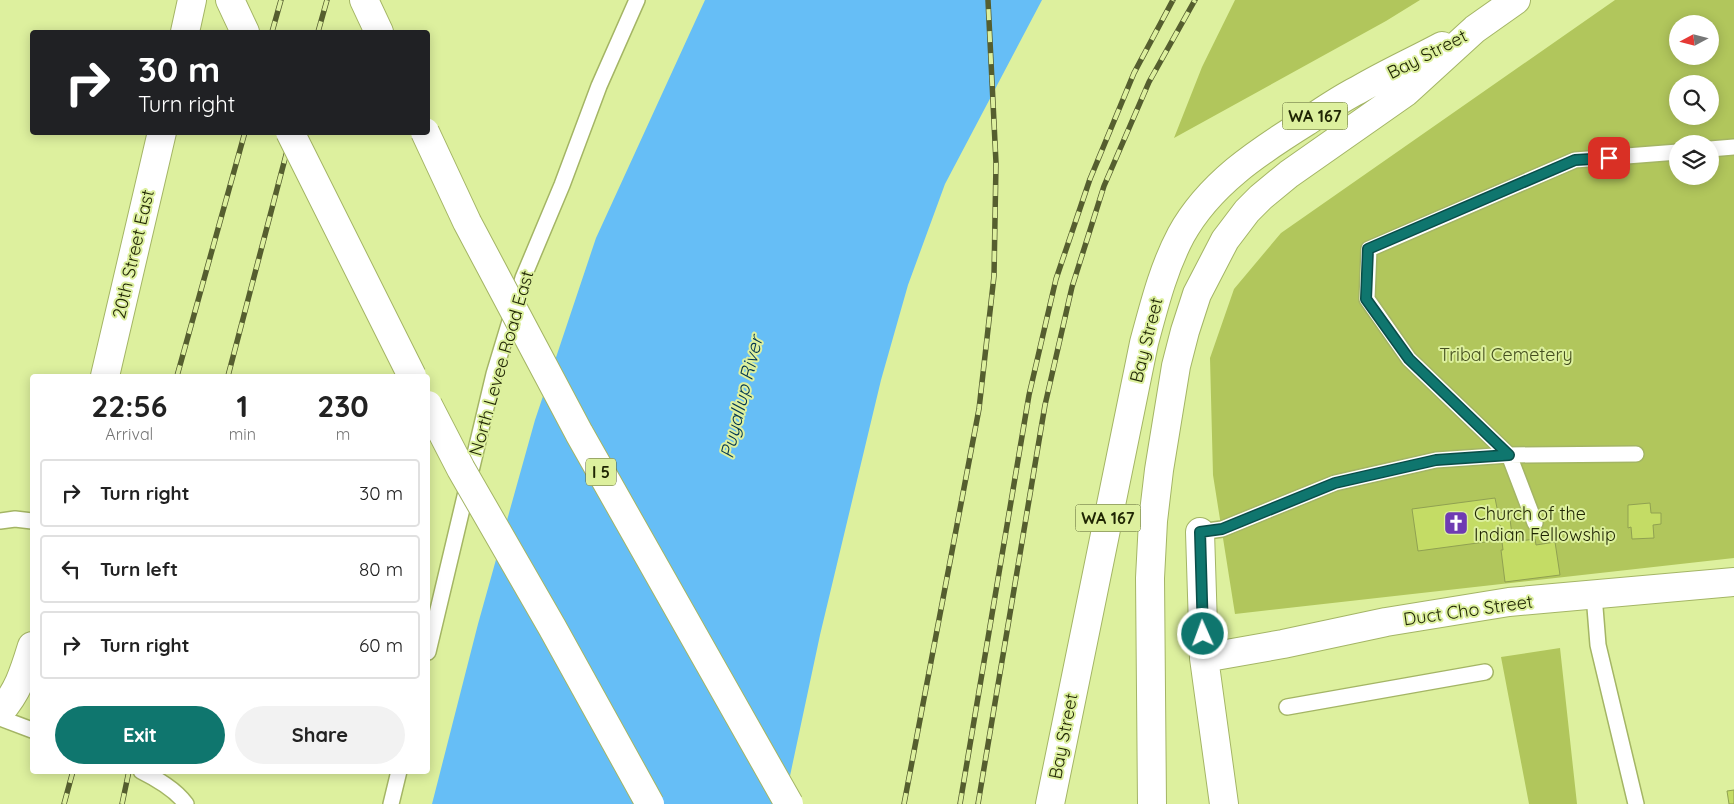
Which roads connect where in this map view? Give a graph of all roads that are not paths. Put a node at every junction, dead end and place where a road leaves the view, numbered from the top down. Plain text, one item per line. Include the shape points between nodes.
1 (192, 0) edge
2 (230, 0) edge
3 (364, 0) edge
4 (637, 0) edge
5 (1516, 0) edge
6 (1475, 29) junction
7 (185, 30) edge
8 (244, 30) edge
9 (378, 30) edge
10 (161, 135) edge
11 (292, 135) edge
12 (427, 135) edge
13 (1734, 147) edge
14 (1719, 148) edge
15 (1669, 153) edge
16 (105, 374) edge
17 (411, 374) edge
18 (430, 409) edge
19 (1636, 454) dead end
20 (1509, 455) junction
21 (0, 521) edge
22 (30, 521) edge
23 (1535, 523) dead end
24 (1200, 532) joint
25 (1734, 582) edge
26 (1594, 595) junction
27 (430, 644) edge
28 (30, 652) edge
29 (1204, 658) junction
30 (1485, 672) dead end
31 (1287, 707) dead end
32 (0, 712) edge
33 (0, 718) edge
34 (30, 729) edge
35 (147, 774) edge
36 (397, 774) edge
37 (186, 804) edge
38 (391, 804) edge
39 (650, 804) edge
40 (789, 804) edge
41 (1050, 804) edge
42 (1152, 804) edge
43 (1224, 804) edge
44 (1636, 804) edge

1 - 7 main road
2 - 8 main road
3 - 9 main road
4 - 27 lane, North Levee Road East via 599,86 523,278 494,374
5 - 6 main road, Bay Street / WA 167
6 - 41 main road, Bay Street / WA 167 via 1357,90 1266,147 1209,196 1181,236 1157,294 1144,343
6 - 42 main road, Bay Street / WA 167 via 1406,92 1261,197 1225,240 1198,294 1176,366 1153,521 1150,578
10 - 16 main road, 20th Street East
11 - 17 main road, bridge
12 - 40 main road, I 5, bridge via 467,222 579,433
13 - 14 lane
15 - 20 lane via 1575,160 1368,249 1366,299 1409,359
18 - 39 main road, bridge
19 - 20 lane
20 - 23 lane
20 - 24 lane via 1436,460 1335,483 1222,529
21 - 22 lane
24 - 29 main road
25 - 26 main road, Duct Cho Street
26 - 29 main road, Duct Cho Street via 1500,604 1386,622
26 - 44 lane via 1598,645
28 - 32 main road via 11,700
29 - 43 main road
30 - 31 lane
33 - 34 lane
35 - 37 lane via 160,781
36 - 38 lane

